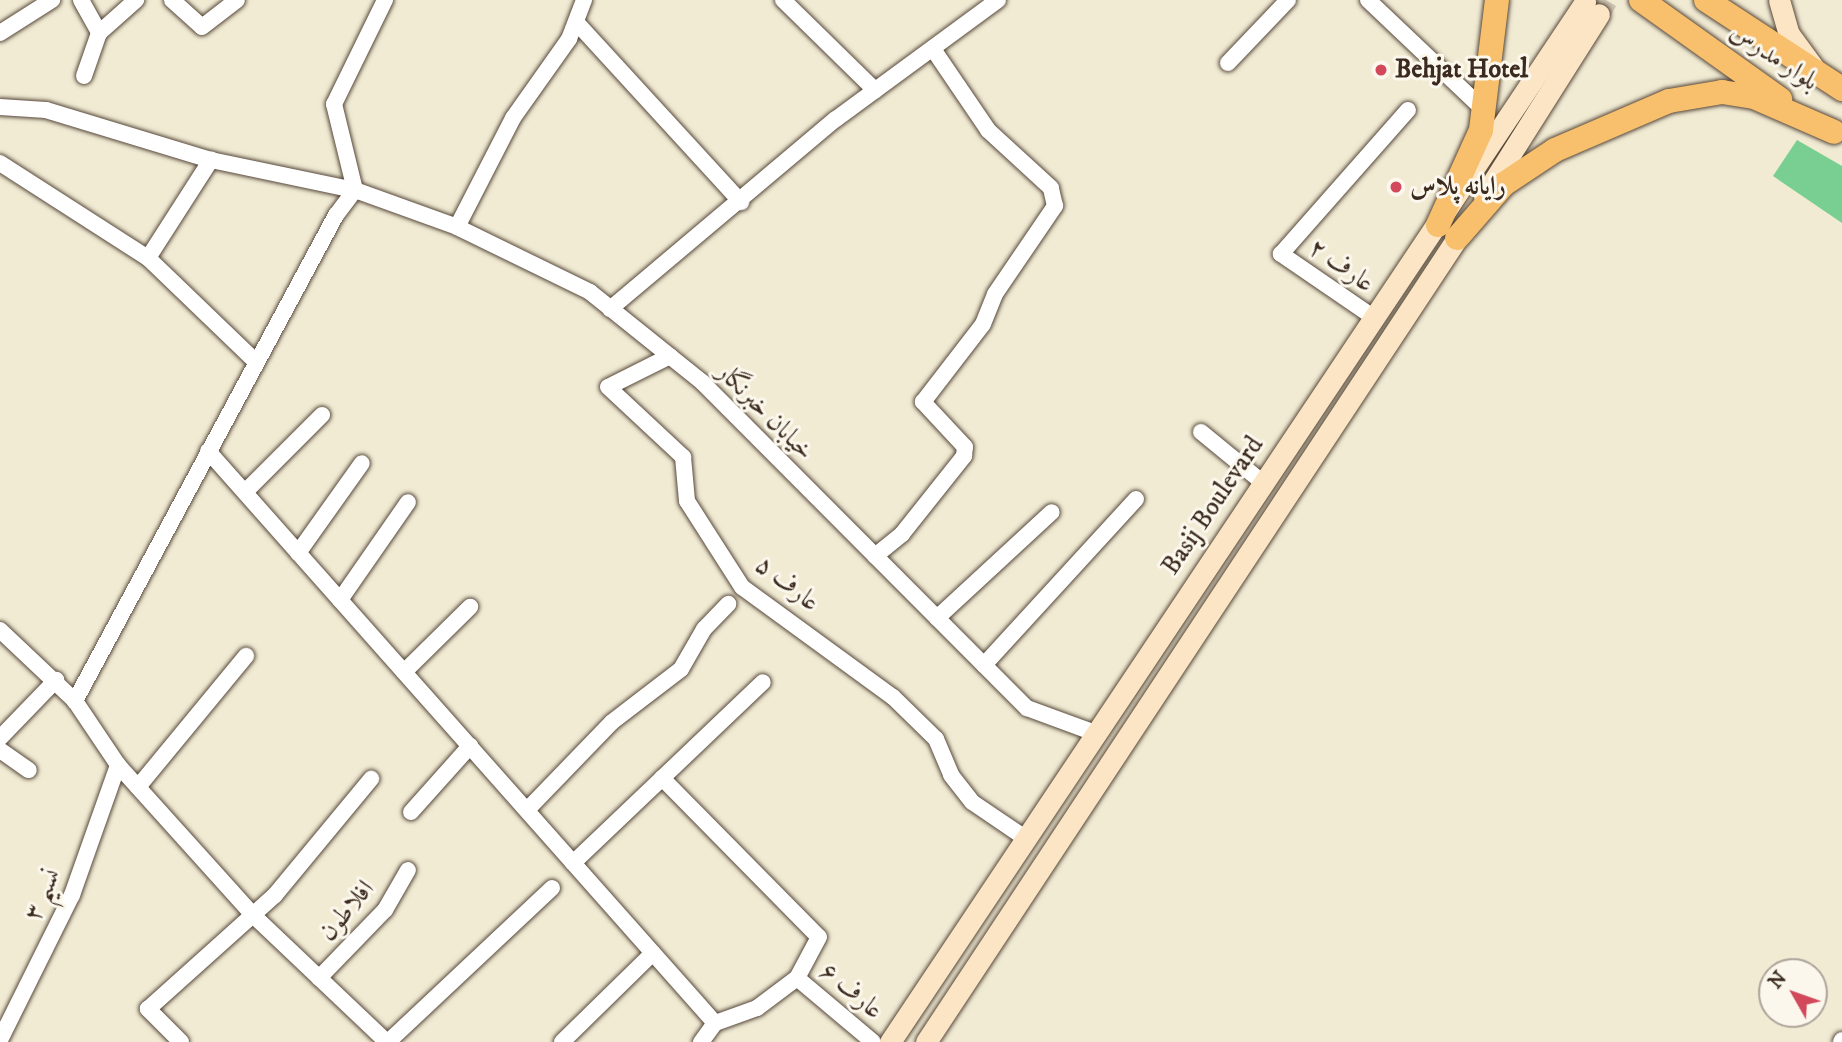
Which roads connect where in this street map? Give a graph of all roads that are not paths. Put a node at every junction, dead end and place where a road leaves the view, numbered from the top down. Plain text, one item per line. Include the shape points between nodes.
1 (52, 0) edge
2 (80, 0) edge
3 (136, 0) edge
4 (172, 0) edge
5 (237, 0) edge
6 (385, 0) edge
7 (584, 0) edge
8 (783, 0) edge
9 (998, 0) edge
10 (1288, 0) edge
11 (1368, 0) edge
12 (1497, 0) edge
13 (1641, 0) edge
14 (1706, 0) edge
15 (1779, 0) edge
16 (1592, 8) tunnel mouth
17 (577, 23) junction
18 (0, 33) edge
19 (99, 33) junction
20 (933, 50) junction
21 (1228, 63) dead end
22 (1819, 75) junction
23 (84, 76) dead end
24 (1842, 89) edge
25 (875, 90) junction
26 (0, 107) edge
27 (1408, 110) dead end
28 (1484, 110) junction
29 (1838, 134) edge
30 (211, 160) junction
31 (0, 163) edge
32 (355, 191) junction
33 (741, 202) junction
34 (457, 228) junction
35 (1448, 231) junction
36 (148, 258) junction
37 (610, 309) junction
38 (1373, 317) junction
39 (670, 356) junction
40 (256, 362) junction
41 (322, 415) dead end
42 (1303, 421) junction
43 (1201, 432) dead end
44 (1328, 437) junction
45 (208, 451) junction
46 (362, 463) dead end
47 (1262, 482) junction
48 (245, 492) junction
49 (1136, 499) dead end
50 (408, 502) dead end
51 (1052, 512) dead end
52 (298, 552) junction
53 (875, 556) junction
54 (340, 600) junction
55 (728, 604) dead end
56 (470, 607) dead end
57 (937, 618) junction
58 (6, 635) edge
59 (0, 652) edge
60 (246, 656) dead end
61 (984, 664) junction
62 (404, 672) junction
63 (56, 680) junction
64 (763, 682) dead end
65 (75, 701) junction
66 (1095, 733) junction
67 (0, 738) edge
68 (470, 746) junction
69 (0, 750) edge
70 (118, 765) junction
71 (29, 770) dead end
72 (662, 778) junction
73 (371, 779) dead end
74 (138, 787) junction
75 (527, 810) junction
76 (411, 811) dead end
77 (1025, 838) junction
78 (573, 863) junction
79 (408, 870) dead end
80 (552, 888) dead end
81 (254, 916) junction
82 (653, 953) junction
83 (319, 978) junction
84 (797, 978) junction
85 (715, 1023) junction
86 (0, 1040) edge
87 (181, 1042) edge
88 (388, 1042) edge
89 (562, 1042) edge
90 (701, 1042) edge
91 (873, 1042) edge
92 (890, 1042) edge
93 (926, 1042) edge

1 - 18 street
2 - 19 street
3 - 19 street
4 - 5 street via 202,27
6 - 32 street via 334,104
7 - 17 street
8 - 25 street
9 - 20 street
10 - 21 street
11 - 28 street
12 - 28 main road
13 - 29 main road, بلوار مدرس
14 - 22 main road, بلوار مدرس
15 - 22 main road via 1789,34
16 - 35 main road, Basij Boulevard
17 - 33 street
17 - 34 street via 513,118
19 - 23 street
20 - 25 street
20 - 53 street via 988,130 1051,188 1055,206 995,294 983,324 923,402 965,447 964,456 902,534
22 - 24 main road, بلوار مدرس
25 - 33 street
26 - 30 street, خیابان خبرنگار via 46,110
27 - 38 street, عارف ۲ via 1281,254
28 - 35 main road
29 - 35 main road via 1754,97 1722,92 1669,101 1555,150 1504,184
30 - 32 street, خیابان خبرنگار
30 - 36 street
31 - 36 street
32 - 34 street, خیابان خبرنگار
32 - 40 street
33 - 37 street
34 - 37 street, خیابان خبرنگار via 590,292
35 - 38 main road, Basij Boulevard
35 - 44 main road, Basij Boulevard
36 - 40 street
37 - 39 street, خیابان خبرنگار
38 - 42 main road, Basij Boulevard
39 - 53 street, خیابان خبرنگار
39 - 77 street, عارف ۵ via 608,387 683,457 687,500 742,587 893,697 936,739 951,775 972,802
40 - 45 street
41 - 48 street
42 - 44 main road
42 - 47 main road, Basij Boulevard
43 - 47 street
44 - 93 main road, Basij Boulevard
45 - 48 street
45 - 65 street
46 - 52 street
47 - 66 main road, Basij Boulevard
48 - 52 street
49 - 61 street
50 - 54 street
51 - 57 street
52 - 54 street
53 - 57 street, خیابان خبرنگار
54 - 62 street
55 - 75 street via 704,629 681,669 612,722
56 - 62 street
57 - 61 street, خیابان خبرنگار
58 - 59 street
58 - 63 street
60 - 74 street
61 - 66 street, خیابان خبرنگار via 1027,708
62 - 68 street
63 - 65 street
63 - 67 street
64 - 72 street
65 - 70 street
66 - 77 main road, Basij Boulevard
68 - 75 street
68 - 76 street
69 - 71 street
70 - 74 street
70 - 86 street, نسیم ۳ via 72,895
72 - 78 street
72 - 84 street via 819,937
73 - 81 street
74 - 81 street
75 - 78 street
77 - 92 main road, Basij Boulevard
78 - 82 street
79 - 83 street, افلاطون via 385,911
80 - 88 street
81 - 83 street
81 - 87 street via 148,1009
82 - 85 street
82 - 89 street
83 - 88 street
84 - 85 street via 757,1008
84 - 91 street, عارف ۶
85 - 90 street

